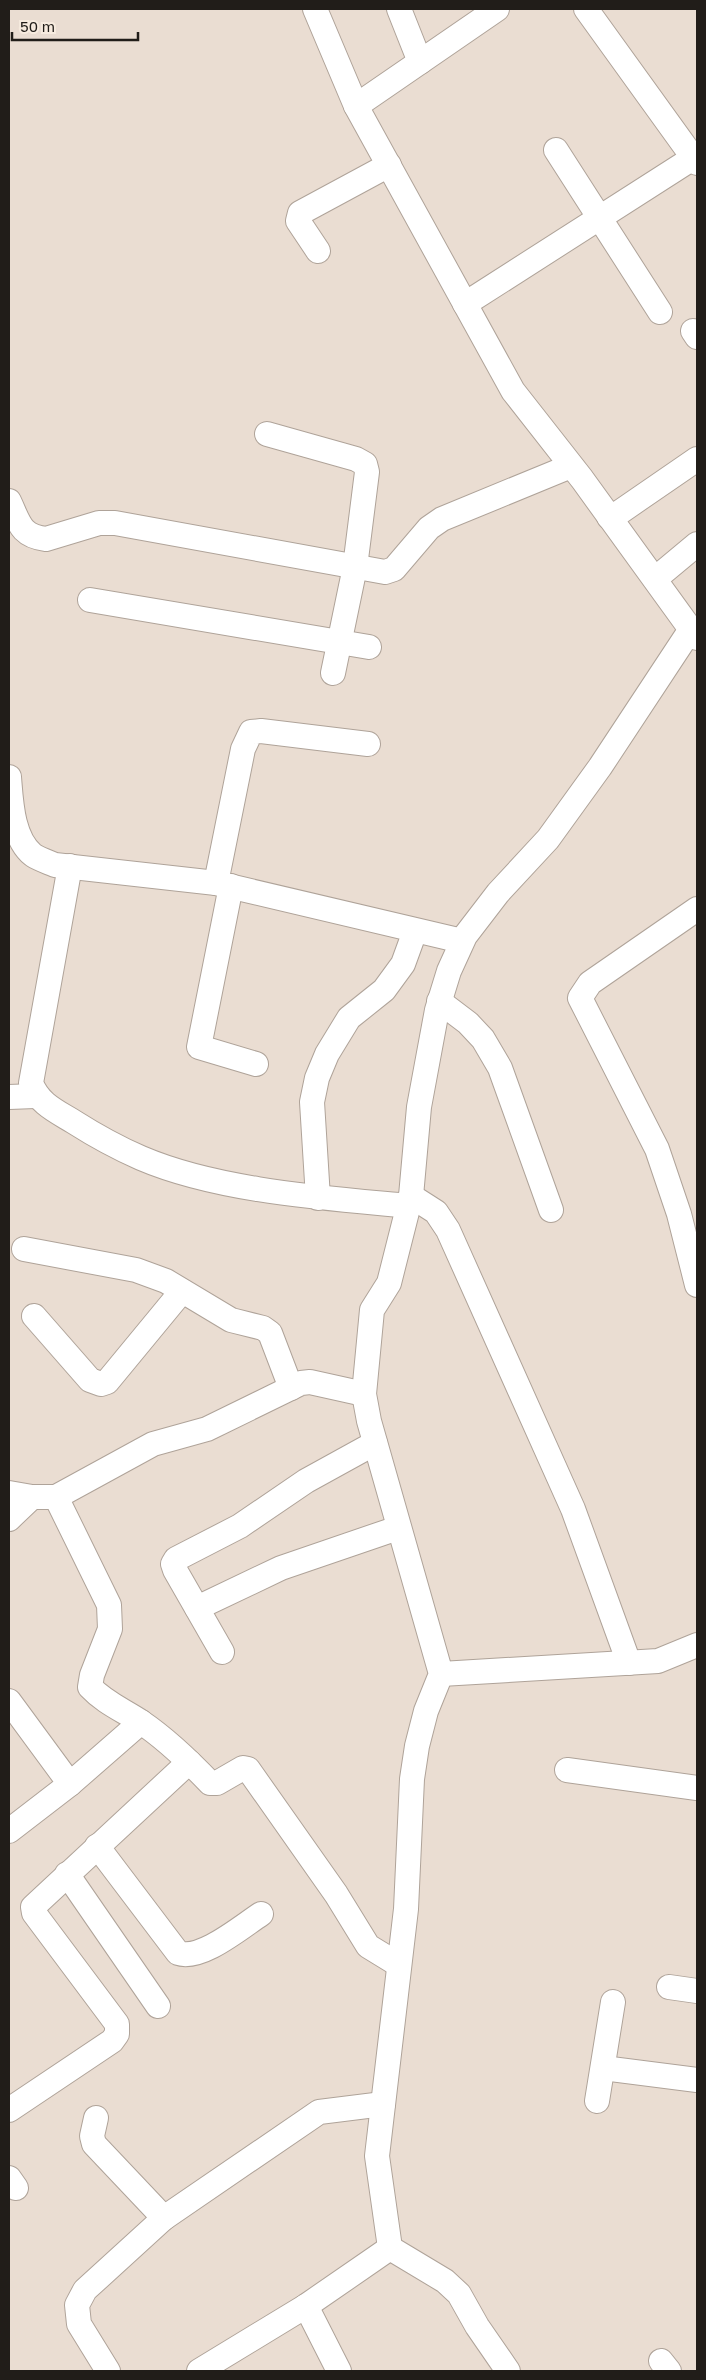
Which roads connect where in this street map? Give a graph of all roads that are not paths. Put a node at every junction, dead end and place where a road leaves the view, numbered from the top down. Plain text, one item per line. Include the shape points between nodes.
1 (315, 9) edge
2 (398, 9) edge
3 (497, 9) edge
4 (586, 9) edge
5 (420, 62) junction
6 (356, 106) junction
7 (556, 150) dead end
8 (695, 161) edge
9 (389, 165) junction
10 (599, 218) junction
11 (318, 251) dead end
12 (465, 304) junction
13 (660, 312) dead end
14 (267, 434) dead end
15 (697, 458) edge
16 (572, 466) junction
17 (9, 501) edge
18 (609, 517) junction
19 (697, 544) edge
20 (355, 566) junction
21 (655, 579) junction
22 (90, 600) dead end
23 (694, 633) edge
24 (340, 642) junction
25 (369, 647) dead end
26 (333, 673) dead end
27 (368, 744) dead end
28 (9, 777) edge
29 (70, 866) junction
30 (224, 884) junction
31 (697, 909) edge
32 (415, 931) junction
33 (462, 942) junction
34 (440, 1001) junction
35 (256, 1064) dead end
36 (35, 1096) junction
37 (9, 1097) edge
38 (318, 1198) junction
39 (410, 1201) junction
40 (551, 1210) dead end
41 (690, 1226) edge
42 (24, 1249) dead end
43 (697, 1285) edge
44 (182, 1291) junction
45 (34, 1316) dead end
46 (291, 1388) junction
47 (364, 1394) junction
48 (375, 1443) junction
49 (9, 1493) edge
50 (32, 1497) junction
51 (56, 1497) junction
52 (9, 1519) edge
53 (398, 1528) junction
54 (197, 1608) junction
55 (697, 1645) edge
56 (222, 1652) dead end
57 (629, 1663) junction
58 (441, 1674) junction
59 (9, 1701) edge
60 (141, 1722) junction
61 (189, 1762) junction
62 (567, 1770) dead end
63 (70, 1784) junction
64 (697, 1788) edge
65 (9, 1831) edge
66 (97, 1846) junction
67 (67, 1874) junction
68 (261, 1914) dead end
69 (399, 1965) junction
70 (669, 1987) dead end
71 (697, 1991) edge
72 (613, 2002) dead end
73 (158, 2006) dead end
74 (603, 2068) junction
75 (697, 2080) edge
76 (597, 2101) dead end
77 (383, 2104) junction
78 (9, 2110) edge
79 (96, 2118) dead end
80 (164, 2218) junction
81 (390, 2248) junction
82 (306, 2306) junction
83 (108, 2371) edge
84 (199, 2371) edge
85 (340, 2371) edge
86 (508, 2371) edge

1 - 6 street
2 - 5 street
3 - 5 street
4 - 8 street
5 - 6 street
6 - 9 street
7 - 10 street
8 - 10 street
9 - 11 street via 300,213 298,221
9 - 12 street
10 - 12 street
10 - 13 street
12 - 16 street via 513,391
14 - 20 street via 365,464 367,472
15 - 18 street
16 - 18 street
16 - 20 street via 442,519 429,528 389,572
17 - 20 street via 23,531 38,538 46,539 100,523 115,523
18 - 21 street
19 - 21 street
20 - 24 street
21 - 23 street
22 - 24 street
23 - 33 street via 548,838 498,893
24 - 25 street
24 - 26 street
27 - 30 street via 251,732 243,749
28 - 29 street via 12,813 26,846 33,855 55,865
29 - 30 street
29 - 36 street via 30,1083
30 - 32 street
30 - 35 street via 199,1048
31 - 41 street via 590,983 580,998 656,1149
32 - 33 street
32 - 38 street via 403,964 384,990 349,1018 317,1078 312,1102
33 - 34 street
34 - 39 street via 419,1107
34 - 40 street via 483,1039 500,1068
36 - 37 street
36 - 38 street via 102,1139 142,1159 192,1175
38 - 39 street
39 - 47 street via 389,1283 372,1310
39 - 57 street via 436,1212 448,1230 572,1509
41 - 43 street
42 - 44 street via 136,1270
44 - 45 street via 101,1384 90,1380
44 - 46 street via 230,1320 263,1328 270,1333
46 - 47 street via 310,1382
46 - 51 street via 207,1429 153,1444
47 - 48 street
48 - 53 street
48 - 54 street via 306,1481 240,1526 176,1558 175,1570
49 - 50 street
50 - 51 street
50 - 52 street
51 - 60 street via 109,1605 110,1628 90,1687 101,1699
53 - 54 street via 281,1568
53 - 58 street
54 - 56 street
55 - 57 street via 658,1661
57 - 58 street
58 - 69 street via 426,1711 414,1762 406,1909
59 - 63 street
60 - 61 street
60 - 63 street
61 - 66 street
61 - 69 street via 214,1784 243,1768 248,1769 336,1894 368,1946
62 - 64 street
63 - 65 street
66 - 67 street
66 - 68 street via 178,1953 186,1956 200,1953
67 - 73 street
67 - 78 street via 36,1903 34,1913 117,2024 117,2034 112,2041
69 - 77 street
70 - 71 street
72 - 74 street
74 - 75 street
74 - 76 street
77 - 80 street via 319,2112
77 - 81 street via 377,2156
79 - 80 street via 92,2136 94,2144
80 - 83 street via 85,2290 77,2304 79,2324
81 - 82 street
81 - 86 street via 432,2272 459,2294
82 - 84 street
82 - 85 street

